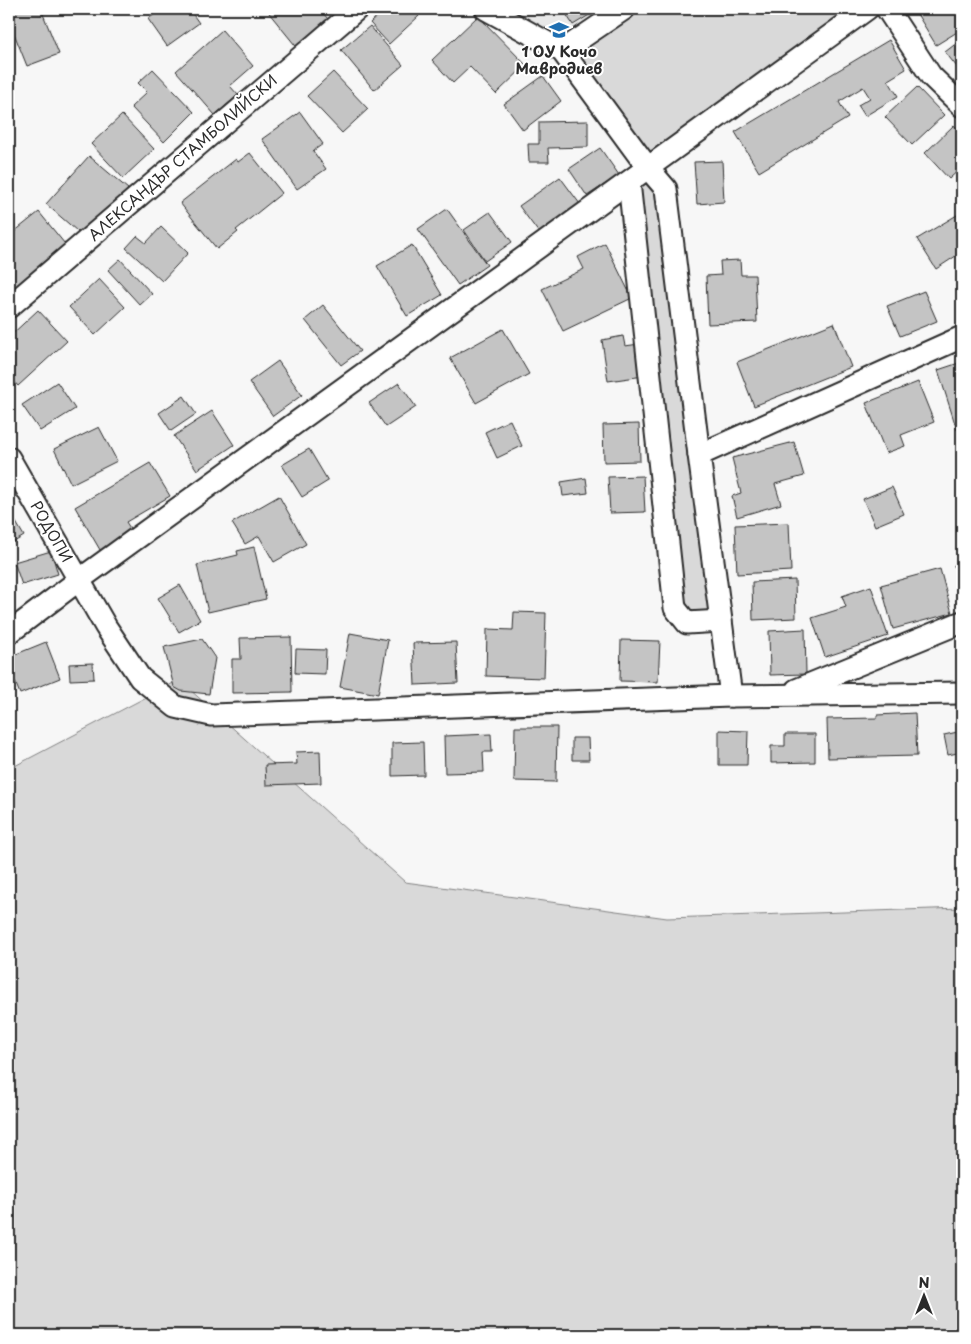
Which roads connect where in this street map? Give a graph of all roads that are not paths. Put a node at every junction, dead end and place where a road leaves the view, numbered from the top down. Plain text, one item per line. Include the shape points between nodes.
1 (357, 9) edge
2 (486, 9) edge
3 (624, 9) edge
4 (867, 9) edge
5 (886, 9) edge
6 (562, 51) junction
7 (962, 106) edge
8 (648, 168) junction
9 (629, 182) junction
10 (9, 307) edge
11 (962, 337) edge
12 (699, 455) junction
13 (9, 458) edge
14 (79, 580) junction
15 (721, 621) junction
16 (962, 622) edge
17 (9, 633) edge
18 (962, 693) edge
19 (785, 694) junction
20 (731, 696) junction

1 - 10 street, АЛЕКСАНДЪР СТАМБОЛИЙСКИ
2 - 6 street
3 - 6 street
4 - 8 street
5 - 7 street via 930,76
6 - 8 street
8 - 9 street
8 - 12 street via 666,190
9 - 14 street
9 - 15 street via 675,608 686,623
11 - 12 street
12 - 15 street
13 - 14 street, РОДОПИ
14 - 17 street
14 - 20 street, РОДОПИ via 140,678 176,707 211,714
15 - 20 street
16 - 19 street
18 - 19 street, РОДОПИ
19 - 20 street, РОДОПИ

